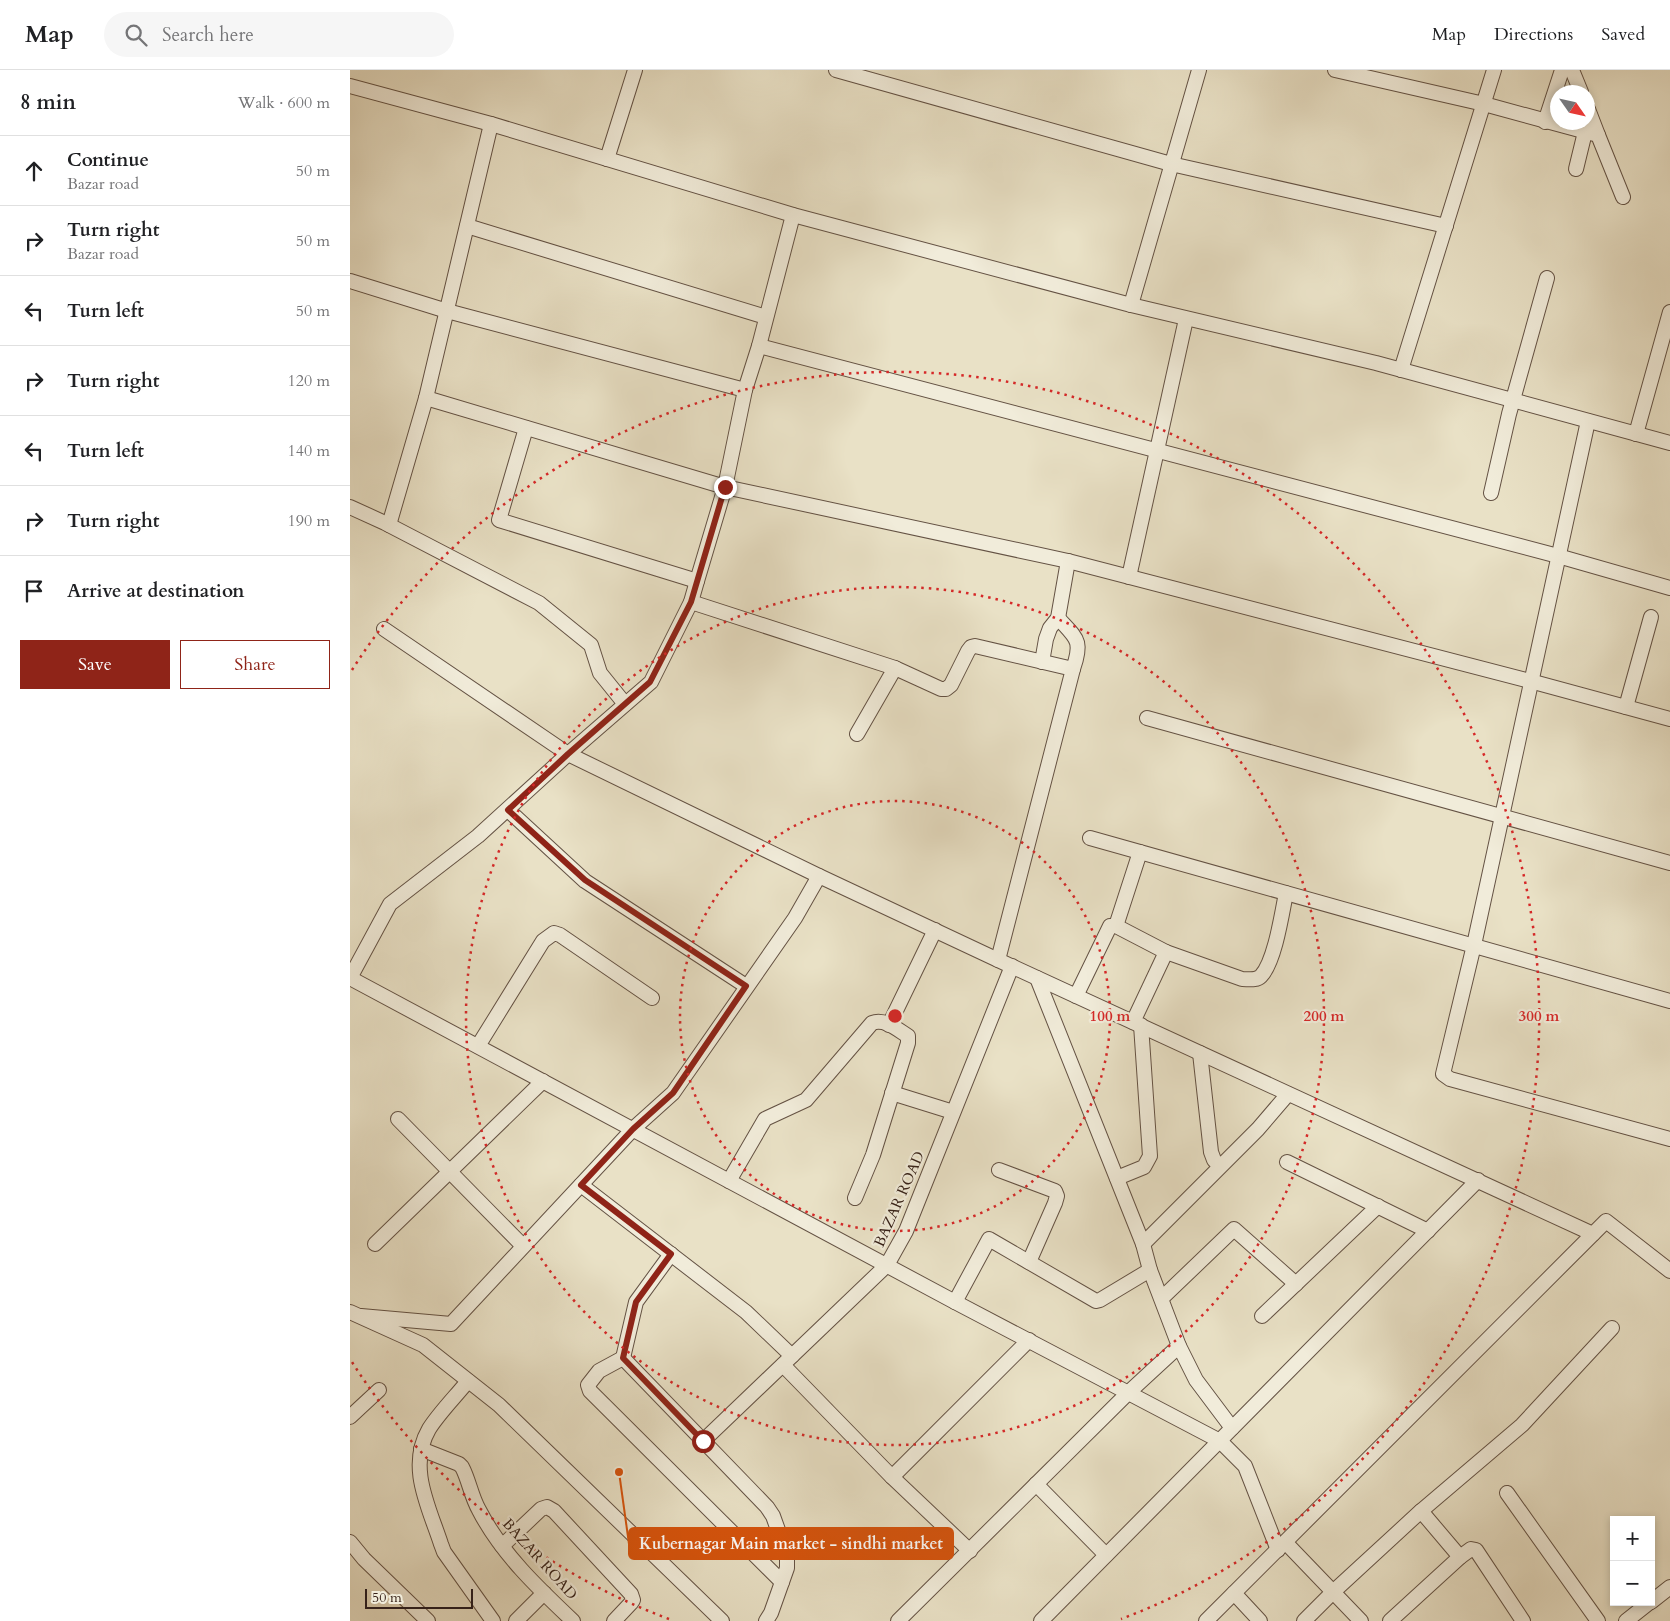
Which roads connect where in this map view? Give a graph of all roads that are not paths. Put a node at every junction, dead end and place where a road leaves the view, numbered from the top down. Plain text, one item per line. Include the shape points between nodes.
1 (635, 70) edge
2 (836, 70) edge
3 (1199, 70) edge
4 (1335, 70) edge
5 (1494, 70) edge
6 (1562, 70) edge
7 (1572, 70) edge
8 (1578, 85) edge
9 (350, 86) edge
10 (1484, 104) junction
11 (1546, 122) junction
12 (491, 124) junction
13 (1591, 130) edge
14 (1591, 134) junction
15 (607, 159) junction
16 (1171, 164) junction
17 (1576, 169) dead end
18 (1623, 197) dead end
19 (793, 214) junction
20 (467, 226) junction
21 (1446, 226) junction
22 (1547, 278) dead end
23 (350, 281) edge
24 (1131, 305) junction
25 (447, 311) junction
26 (1670, 312) edge
27 (766, 317) junction
28 (1186, 319) junction
29 (759, 346) junction
30 (1401, 370) junction
31 (745, 390) junction
32 (426, 398) junction
33 (1513, 400) junction
34 (1588, 421) junction
35 (526, 428) junction
36 (1636, 434) junction
37 (1670, 443) edge
38 (1157, 450) junction
39 (725, 487) junction
40 (1491, 494) dead end
41 (350, 507) edge
42 (389, 525) junction
43 (1558, 556) junction
44 (1068, 560) junction
45 (1129, 576) junction
46 (697, 581) junction
47 (1670, 588) edge
48 (691, 602) junction
49 (1651, 616) dead end
50 (1058, 618) junction
51 (384, 629) dead end
52 (1042, 662) junction
53 (895, 668) junction
54 (1073, 669) junction
55 (1530, 681) junction
56 (625, 704) junction
57 (1626, 707) junction
58 (1147, 718) dead end
59 (1670, 719) edge
60 (857, 734) dead end
61 (568, 754) junction
62 (508, 810) junction
63 (1501, 815) junction
64 (1090, 838) dead end
65 (1140, 852) junction
66 (1670, 863) edge
67 (819, 876) junction
68 (1286, 892) junction
69 (1116, 926) junction
70 (935, 930) junction
71 (1474, 945) junction
72 (1166, 952) junction
73 (998, 960) junction
74 (1012, 966) junction
75 (350, 978) edge
76 (1037, 978) junction
77 (746, 986) junction
78 (1076, 996) junction
79 (652, 998) dead end
80 (1670, 1001) edge
81 (1137, 1023) junction
82 (889, 1025) junction
83 (478, 1046) junction
84 (1200, 1053) junction
85 (543, 1081) junction
86 (892, 1093) junction
87 (1288, 1094) junction
88 (953, 1112) junction
89 (398, 1119) dead end
90 (633, 1129) junction
91 (1670, 1139) edge
92 (1287, 1162) dead end
93 (1220, 1166) junction
94 (999, 1170) dead end
95 (450, 1172) junction
96 (1117, 1178) junction
97 (1478, 1180) junction
98 (729, 1181) junction
99 (581, 1185) junction
100 (855, 1198) dead end
101 (1378, 1206) junction
102 (1428, 1231) junction
103 (1593, 1234) junction
104 (375, 1244) dead end
105 (1143, 1244) junction
106 (523, 1246) junction
107 (671, 1254) junction
108 (1029, 1262) junction
109 (887, 1265) junction
110 (1150, 1270) junction
111 (1670, 1271) edge
112 (1296, 1284) junction
113 (1162, 1298) junction
114 (955, 1302) junction
115 (356, 1314) edge
116 (1262, 1316) dead end
117 (1612, 1328) dead end
118 (1029, 1340) junction
119 (1179, 1346) junction
120 (623, 1358) junction
121 (787, 1360) junction
122 (468, 1380) junction
123 (379, 1390) dead end
124 (1128, 1393) junction
125 (350, 1417) edge
126 (1232, 1428) junction
127 (703, 1441) junction
128 (1220, 1441) junction
129 (421, 1449) junction
130 (892, 1477) junction
131 (1036, 1484) junction
132 (1508, 1492) dead end
133 (1421, 1511) junction
134 (350, 1542) edge
135 (502, 1546) junction
136 (1282, 1546) junction
137 (970, 1550) junction
138 (1106, 1555) junction
139 (1460, 1557) junction
140 (782, 1582) junction
141 (1670, 1587) edge
142 (1333, 1592) junction
143 (544, 1593) junction
144 (1234, 1594) junction
145 (1655, 1599) edge
146 (1646, 1606) edge
147 (428, 1621) edge
148 (493, 1621) edge
149 (516, 1621) edge
150 (574, 1621) edge
151 (614, 1621) edge
152 (722, 1621) edge
153 (766, 1621) edge
154 (898, 1621) edge
155 (1041, 1621) edge
156 (1206, 1621) edge
157 (1260, 1621) edge
158 (1304, 1621) edge
159 (1361, 1621) edge
160 (1390, 1621) edge
161 (1523, 1621) edge
162 (1598, 1621) edge
163 (1626, 1621) edge

1 - 15 street
2 - 16 street
3 - 16 street
4 - 10 street
5 - 10 street
6 - 11 street
7 - 8 street
9 - 12 street
10 - 11 street
10 - 21 street
11 - 14 street
12 - 15 street
12 - 20 street
13 - 14 street
14 - 17 street
14 - 18 street
15 - 19 street
16 - 21 street
16 - 24 street
19 - 24 street
19 - 27 street
20 - 25 street
20 - 27 street
21 - 30 street
22 - 33 street
23 - 25 street
24 - 28 street
25 - 31 street
25 - 32 street
26 - 36 street
27 - 29 street
28 - 30 street
28 - 38 street
29 - 31 street
29 - 38 street
30 - 33 street
31 - 39 street
32 - 35 street
32 - 42 street
33 - 34 street
33 - 40 street
34 - 36 street
34 - 43 street
35 - 39 street
35 - 46 street via 498,520
36 - 37 street
38 - 43 street
38 - 45 street
39 - 44 street
39 - 46 street
41 - 42 street
42 - 56 street via 539,602 591,645 600,673
43 - 47 street
43 - 55 street
44 - 45 street
44 - 50 street
45 - 55 street
46 - 48 street
48 - 53 street
48 - 56 street via 650,682
49 - 57 street
50 - 52 street via 1048,634
50 - 54 street via 1077,641 1079,650
51 - 61 street
52 - 53 street via 971,647 951,685 944,690
52 - 54 street
53 - 60 street
54 - 73 street
55 - 57 street
55 - 63 street
56 - 61 street
57 - 59 street
58 - 63 street
61 - 62 street
61 - 67 street
62 - 75 street via 390,904
62 - 77 street via 585,880
63 - 66 street
63 - 71 street
64 - 65 street
65 - 68 street
65 - 69 street
67 - 70 street
67 - 77 street via 795,918
68 - 71 street
68 - 72 street via 1274,946 1260,977 1242,979
69 - 72 street
69 - 78 street via 1110,926
70 - 73 street
70 - 82 street
71 - 80 street
71 - 91 street via 1443,1074
72 - 81 street
73 - 74 street
74 - 76 street
74 - 88 street, BAZAR ROAD
75 - 83 street
76 - 78 street
76 - 96 street
77 - 90 street via 673,1093
78 - 81 street
79 - 83 street via 554,933 543,941
81 - 84 street
81 - 96 street via 1150,1156 1144,1167
82 - 86 street via 908,1036
82 - 98 street via 879,1021 872,1023 806,1100 765,1119
83 - 85 street
84 - 87 street
84 - 93 street via 1211,1152
85 - 90 street
85 - 95 street
86 - 88 street
86 - 100 street
87 - 93 street
87 - 97 street
88 - 109 street, BAZAR ROAD via 906,1231
89 - 95 street
90 - 98 street
90 - 99 street
92 - 101 street
93 - 105 street
94 - 108 street via 1055,1191 1057,1196
95 - 104 street
95 - 106 street
96 - 105 street
97 - 102 street
97 - 103 street
98 - 109 street
99 - 106 street
99 - 107 street
101 - 102 street
101 - 112 street
102 - 126 street
103 - 111 street via 1606,1221
103 - 136 street
105 - 110 street
106 - 115 street via 450,1324
107 - 120 street via 636,1302
107 - 121 street via 746,1312
108 - 110 street via 1096,1301
108 - 114 street via 989,1239
109 - 114 street
109 - 121 street, BAZAR ROAD
110 - 113 street
112 - 113 street via 1234,1229
112 - 116 street
113 - 119 street
114 - 118 street
115 - 122 street via 423,1345
117 - 133 street via 1522,1425
118 - 124 street
118 - 130 street
119 - 124 street
119 - 126 street via 1196,1380
120 - 127 street
120 - 140 street via 599,1371 588,1385 590,1391
121 - 127 street, BAZAR ROAD
121 - 130 street
122 - 129 street via 429,1429
122 - 152 street via 499,1405
123 - 125 street
124 - 128 street
124 - 131 street
126 - 128 street
127 - 140 street via 773,1516 787,1554
128 - 136 street via 1246,1466
128 - 138 street
129 - 135 street, BAZAR ROAD via 459,1464 478,1508
129 - 148 street via 418,1462 421,1483 441,1544
130 - 137 street
131 - 137 street
131 - 138 street
132 - 162 street
133 - 139 street
133 - 142 street
134 - 147 street
135 - 143 street, BAZAR ROAD
135 - 151 street via 541,1510 554,1511 631,1594 633,1600
136 - 142 street
136 - 144 street
137 - 154 street
138 - 155 street
139 - 160 street
139 - 161 street via 1471,1549 1476,1550
140 - 153 street
141 - 145 street
142 - 158 street
142 - 159 street
143 - 149 street
143 - 150 street, BAZAR ROAD
144 - 156 street
144 - 157 street
146 - 163 street

